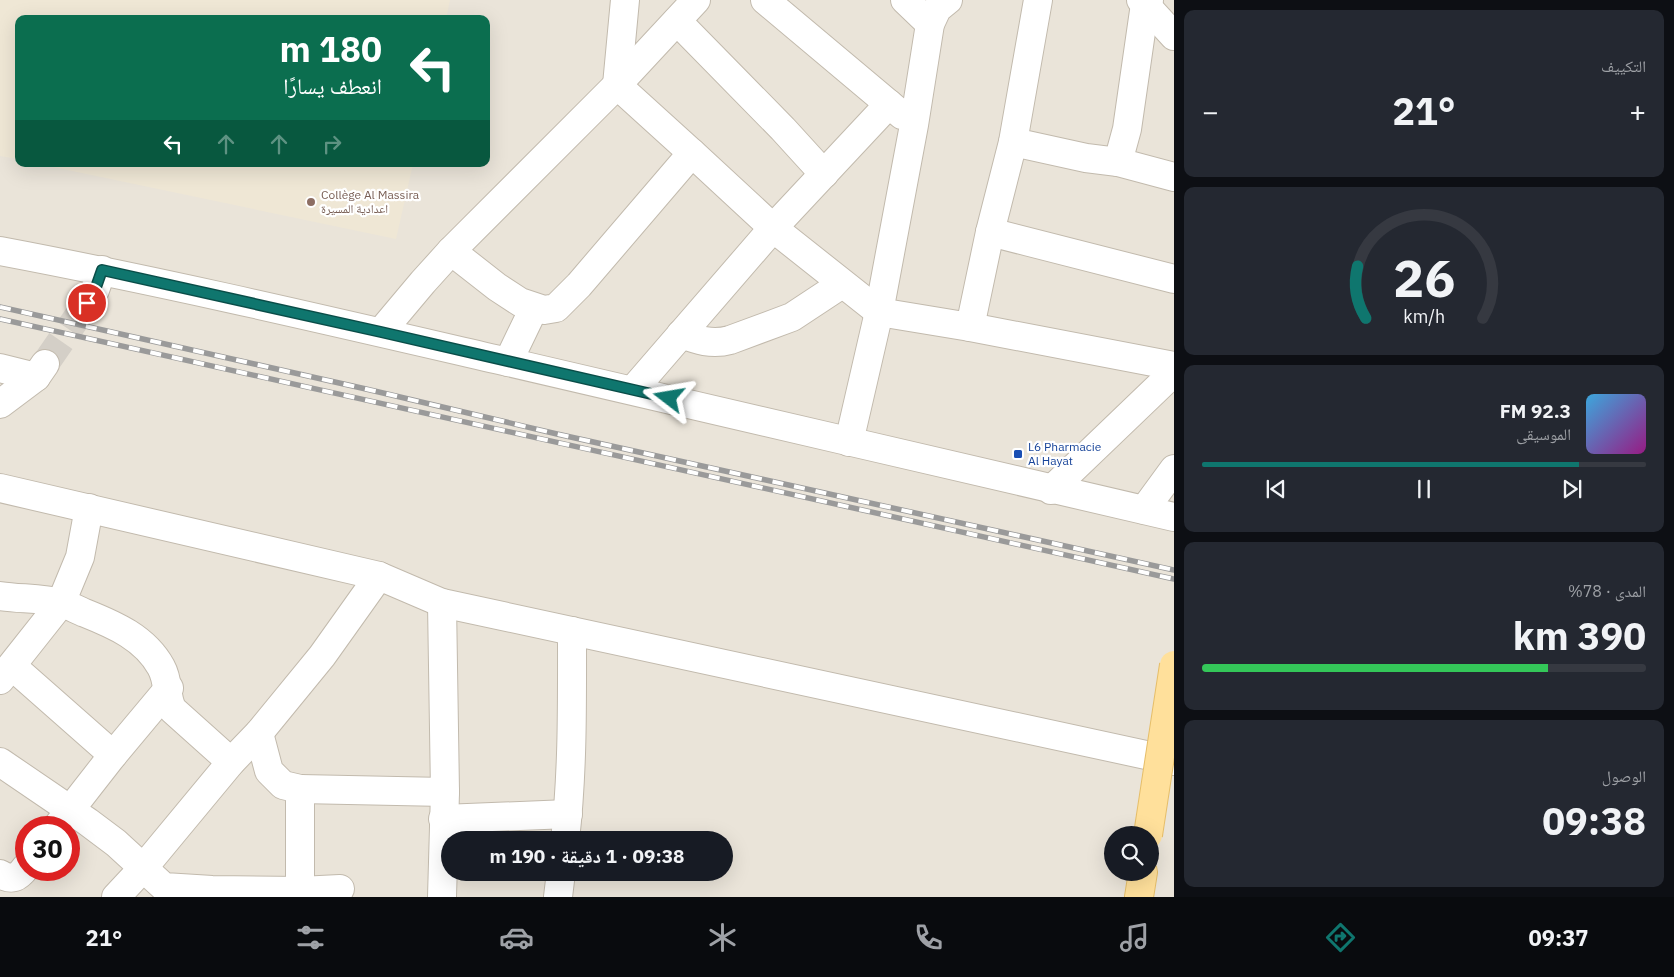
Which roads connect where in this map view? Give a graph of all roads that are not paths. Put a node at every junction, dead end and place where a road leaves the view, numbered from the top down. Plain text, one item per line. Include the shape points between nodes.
1 (625, 0) edge
2 (696, 0) edge
3 (765, 0) edge
4 (905, 0) edge
5 (948, 0) edge
6 (1038, 0) edge
7 (1145, 1) edge
8 (676, 20) junction
9 (930, 24) junction
10 (1174, 36) edge
11 (617, 85) junction
12 (888, 104) junction
13 (914, 125) junction
14 (1013, 142) junction
15 (692, 153) junction
16 (1118, 162) junction
17 (824, 174) junction
18 (1174, 178) edge
19 (773, 228) junction
20 (990, 232) junction
21 (0, 251) edge
22 (452, 251) junction
23 (102, 270) junction
24 (1174, 279) edge
25 (842, 284) junction
26 (87, 303) tunnel mouth
27 (534, 308) junction
28 (879, 312) junction
29 (970, 326) junction
30 (381, 332) junction
31 (681, 334) junction
32 (508, 362) junction
33 (1174, 366) edge
34 (0, 368) edge
35 (1174, 372) edge
36 (633, 390) junction
37 (0, 404) edge
38 (849, 442) junction
39 (1174, 469) edge
40 (0, 488) edge
41 (1050, 490) junction
42 (88, 508) junction
43 (1144, 510) junction
44 (1174, 516) edge
45 (379, 576) junction
46 (0, 596) edge
47 (61, 603) junction
48 (442, 603) junction
49 (572, 631) junction
50 (1174, 666) edge
51 (6, 673) edge
52 (169, 688) junction
53 (260, 733) junction
54 (113, 755) junction
55 (1174, 761) edge
56 (0, 762) edge
57 (231, 762) junction
58 (300, 789) junction
59 (444, 792) junction
60 (61, 816) edge
61 (65, 816) edge
62 (443, 819) junction
63 (80, 826) edge
64 (1149, 826) edge
65 (567, 827) edge
66 (144, 868) junction
67 (0, 874) edge
68 (15, 878) edge
69 (560, 881) edge
70 (1142, 881) edge
71 (340, 890) dead end
72 (300, 894) edge
73 (116, 897) edge
74 (442, 897) edge
75 (558, 897) edge
76 (1139, 897) edge

1 - 11 street
2 - 8 street
3 - 12 street
4 - 9 street
5 - 9 street via 937,9
6 - 14 street
7 - 10 street
7 - 16 street via 1127,129
8 - 11 street
8 - 17 street
9 - 13 street
11 - 15 street
11 - 22 street
12 - 13 street
12 - 17 street
13 - 28 street
14 - 16 street
14 - 20 street
15 - 19 street
15 - 27 street via 556,308
16 - 18 street
17 - 19 street
19 - 25 street
19 - 31 street
20 - 24 street
20 - 29 street
21 - 23 street
22 - 27 street via 497,287
22 - 30 street
23 - 26 street
23 - 30 street
25 - 28 street
25 - 31 street via 792,317 730,340 705,342
27 - 32 street
28 - 29 street
28 - 38 street
29 - 33 street
30 - 32 street
31 - 36 street
32 - 36 street
34 - 37 street via 40,370
35 - 41 street
36 - 38 street
38 - 41 street
39 - 43 street
40 - 42 street
41 - 43 street
42 - 45 street
42 - 47 street via 80,558
43 - 44 street
45 - 48 street
45 - 53 street via 322,656
46 - 47 street
47 - 51 street
47 - 52 street via 109,622 143,644 161,667
48 - 49 street
48 - 59 street
49 - 55 street
49 - 65 street via 572,748
50 - 64 main road, bridge
51 - 54 street
52 - 54 street
52 - 57 street via 169,704 173,710
53 - 57 street
53 - 58 street via 269,771 283,785
54 - 61 street
56 - 60 street
57 - 66 street
58 - 59 street
58 - 72 street
59 - 62 street
62 - 65 street
62 - 74 street
63 - 66 street via 116,843
66 - 72 street via 164,887
66 - 73 street
67 - 68 street
69 - 75 street
70 - 76 main road
71 - 72 street

